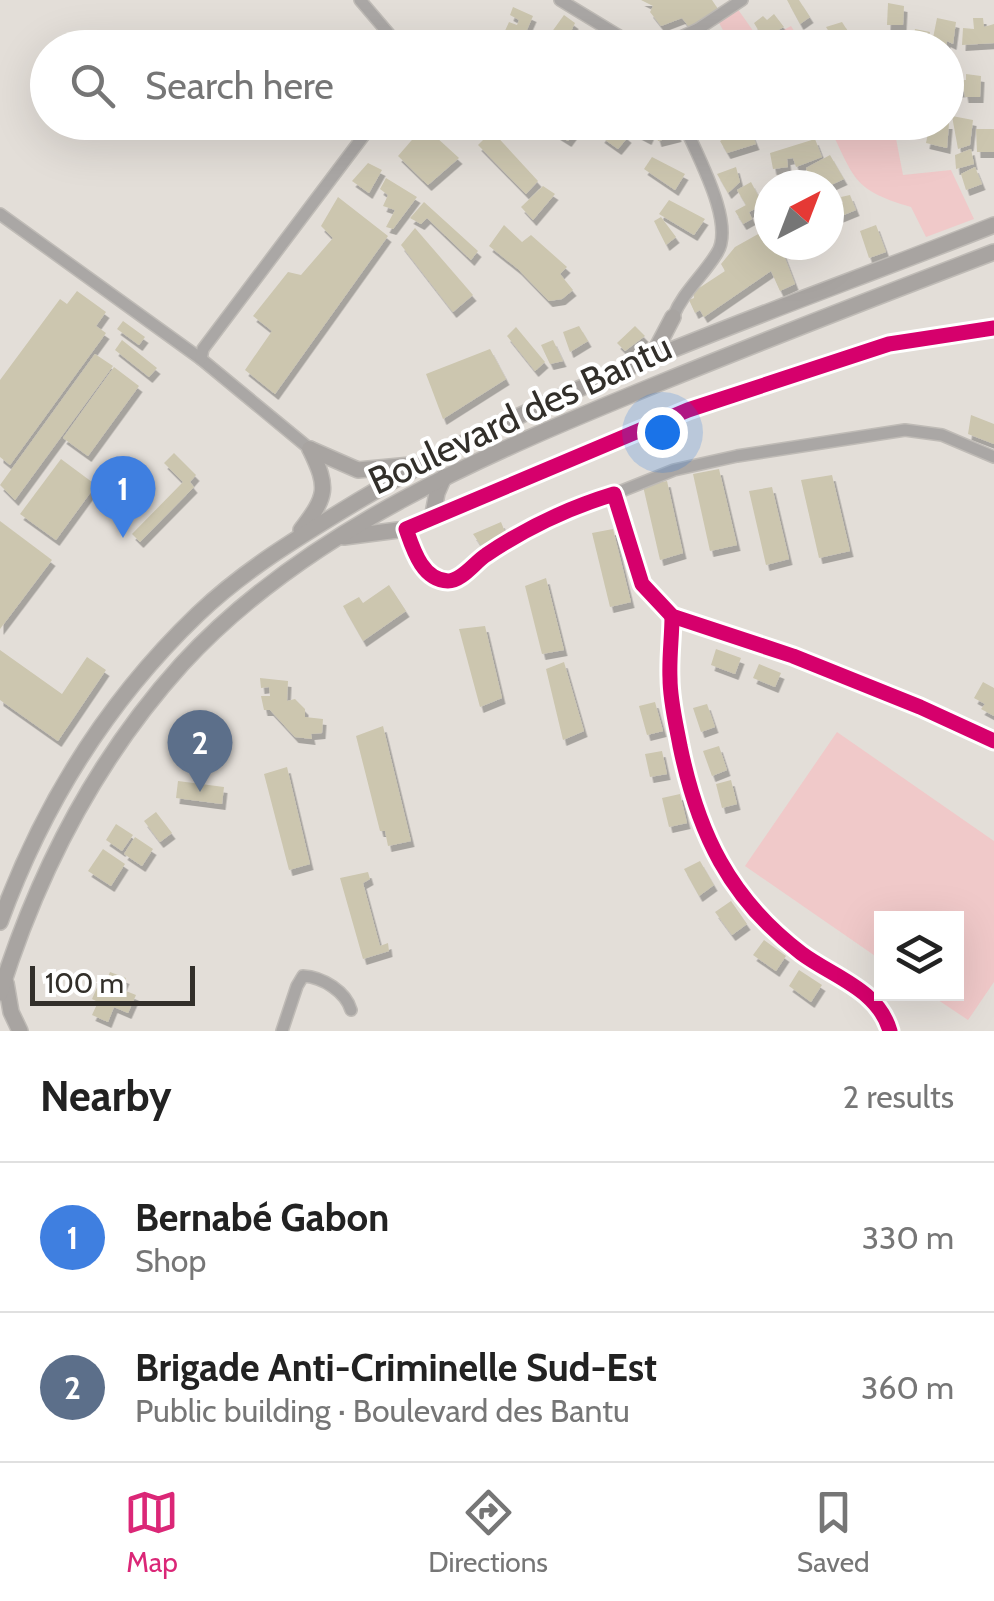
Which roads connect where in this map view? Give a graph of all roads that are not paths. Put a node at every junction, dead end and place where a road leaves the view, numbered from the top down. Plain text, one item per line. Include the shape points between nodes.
1 (360, 0) edge
2 (560, 0) edge
3 (742, 0) edge
4 (386, 30) edge
5 (609, 30) edge
6 (696, 30) edge
7 (360, 140) edge
8 (690, 140) edge
9 (0, 214) edge
10 (994, 225) edge
11 (994, 252) edge
12 (673, 318) junction
13 (990, 331) edge
14 (694, 342) junction
15 (652, 357) junction
16 (200, 360) junction
17 (310, 449) junction
18 (994, 458) edge
19 (422, 463) junction
20 (444, 478) junction
21 (614, 494) junction
22 (432, 519) junction
23 (406, 529) junction
24 (340, 537) junction
25 (294, 540) junction
26 (672, 616) junction
27 (994, 742) edge
28 (0, 922) edge
29 (2, 985) edge
30 (351, 1010) dead end
31 (20, 1031) edge
32 (282, 1031) edge
33 (890, 1031) edge

1 - 4 street
2 - 5 street
3 - 6 street
7 - 16 street
8 - 12 street via 724,233
9 - 16 street
10 - 14 highway, Boulevard des Bantu
11 - 20 highway, Boulevard des Bantu via 580,416
12 - 14 highway via 679,333
12 - 15 highway
13 - 22 street via 889,344 688,410
14 - 15 highway, Boulevard des Bantu
15 - 19 highway, Boulevard des Bantu
16 - 17 street
17 - 19 highway via 358,470
17 - 25 highway via 324,490
18 - 21 street via 942,435 905,430 737,456 674,470
19 - 25 highway, Boulevard des Bantu
20 - 22 highway
20 - 24 highway, Boulevard des Bantu
21 - 23 street via 542,522 452,581 426,571
21 - 26 street via 642,584
22 - 23 street
23 - 24 highway
24 - 29 highway, Boulevard des Bantu via 232,616 142,711 80,804
25 - 28 highway, Boulevard des Bantu via 200,612 122,695 74,762
26 - 27 street via 793,656
26 - 33 street via 672,706 687,778 718,860 776,934 873,999
29 - 31 highway
30 - 32 street via 344,995 303,976

